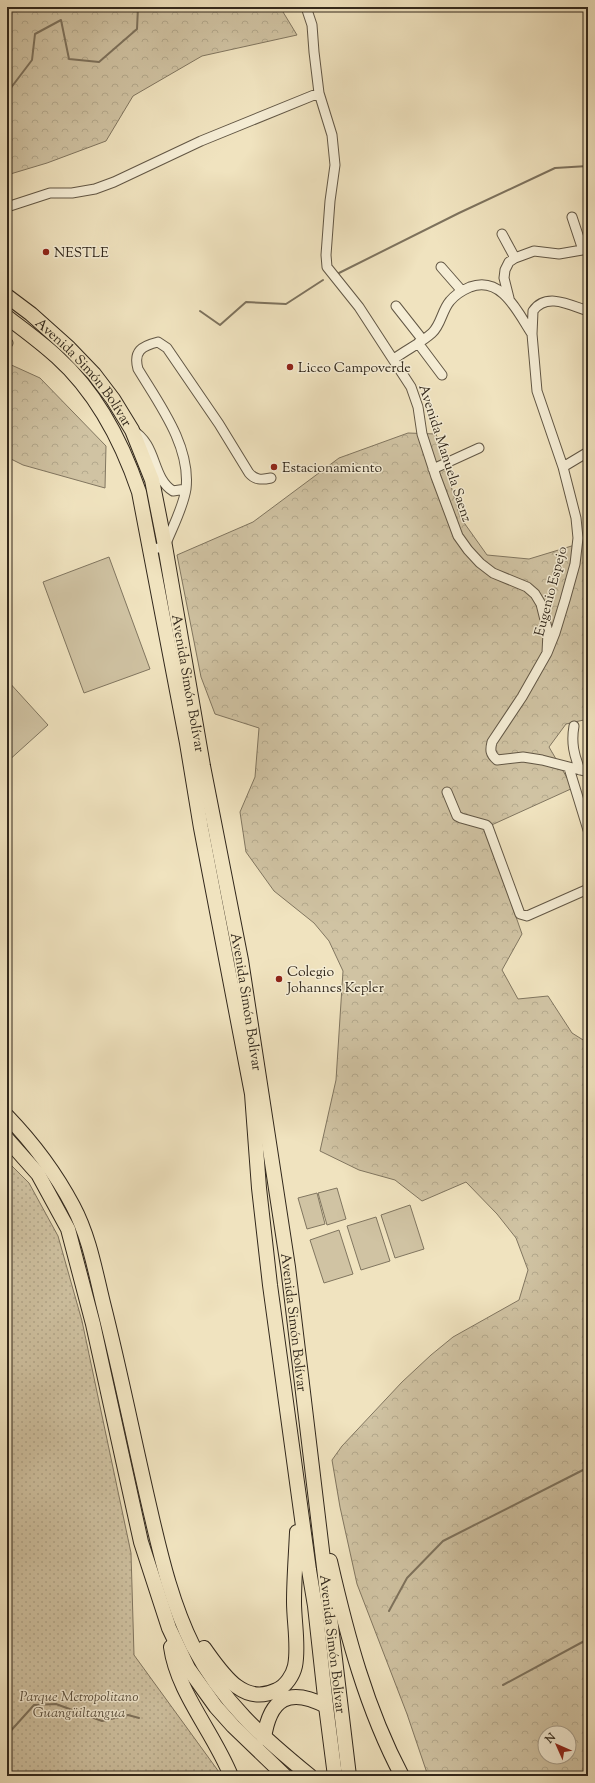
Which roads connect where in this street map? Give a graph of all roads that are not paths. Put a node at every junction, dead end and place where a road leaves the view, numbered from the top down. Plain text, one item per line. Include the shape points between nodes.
1 (306, 7) edge
2 (319, 93) junction
3 (7, 207) edge
4 (572, 217) dead end
5 (502, 234) dead end
6 (586, 249) edge
7 (516, 258) junction
8 (441, 267) dead end
9 (462, 291) junction
10 (7, 296) edge
11 (509, 298) junction
12 (396, 306) dead end
13 (588, 311) edge
14 (7, 317) edge
15 (532, 334) junction
16 (420, 341) junction
17 (394, 359) junction
18 (442, 375) dead end
19 (132, 430) junction
20 (479, 448) dead end
21 (588, 452) edge
22 (563, 467) junction
23 (433, 469) junction
24 (270, 478) dead end
25 (186, 489) junction
26 (165, 546) junction
27 (151, 550) junction
28 (547, 653) junction
29 (574, 726) dead end
30 (569, 768) junction
31 (584, 771) edge
32 (447, 792) dead end
33 (588, 830) edge
34 (588, 889) edge
35 (7, 1116) edge
36 (7, 1139) edge
37 (298, 1486) junction
38 (317, 1519) junction
39 (180, 1616) junction
40 (168, 1628) junction
41 (326, 1706) junction
42 (264, 1738) junction
43 (348, 1770) edge
44 (231, 1776) edge
45 (285, 1776) edge
46 (310, 1776) edge
47 (335, 1776) edge
48 (402, 1776) edge

1 - 2 street, Avenida Manuela Saenz via 312,25
2 - 3 street via 201,141 95,189 50,193
2 - 17 street, Avenida Manuela Saenz via 332,136 335,165 330,201 327,267 359,307
4 - 6 street
5 - 7 street
6 - 7 street via 559,254 534,251
7 - 11 street via 509,262 505,270 504,278
8 - 9 street
9 - 11 street via 487,284 494,286
9 - 16 street via 451,300 432,333
10 - 19 highway, Avenida Simón Bolívar via 69,348 94,374
11 - 15 street
12 - 16 street
13 - 15 street, Eugenio Espejo via 555,301 542,302 533,311
14 - 27 highway, Avenida Simón Bolívar via 58,358 86,389 115,431 139,492
15 - 22 street, Eugenio Espejo via 537,391
16 - 17 street
16 - 18 street
17 - 23 street, Avenida Manuela Saenz via 411,387
19 - 25 street via 143,437 167,487 173,491
19 - 26 highway, Avenida Simón Bolívar via 152,480
20 - 23 street
21 - 22 street
22 - 28 street, Eugenio Espejo via 576,518 578,538 575,564
23 - 28 street, Avenida Manuela Saenz via 458,536 468,550 480,564 493,573 535,594 541,604 548,632
24 - 25 street via 253,478 249,473 167,348 158,342 145,345 137,354 136,362 175,434 187,470
25 - 26 street
26 - 27 street
26 - 38 highway, Avenida Simón Bolívar via 203,766 241,960 288,1267
27 - 37 highway, Avenida Simón Bolívar via 202,836 252,1094 263,1225
28 - 30 street, Eugenio Espejo via 492,742 490,750 498,760 523,757
29 - 31 street via 573,749
30 - 31 street, Eugenio Espejo
30 - 33 street
32 - 34 street via 457,816 488,827 520,914 527,916
35 - 39 highway via 39,1151 74,1207 83,1230 112,1337 156,1535
36 - 40 highway via 38,1174 68,1229 93,1324 141,1542
37 - 39 highway via 294,1601 295,1667 287,1682 280,1689 260,1696 242,1690 230,1682
37 - 41 highway, Avenida Simón Bolívar
38 - 43 highway, Avenida Simón Bolívar
38 - 48 highway via 330,1557 356,1664 374,1717
39 - 42 highway via 193,1645 213,1678 241,1715
40 - 44 highway via 173,1659 186,1692
40 - 45 highway via 188,1668 216,1707
41 - 42 highway via 304,1697 290,1697 275,1708 268,1718
41 - 47 highway, Avenida Simón Bolívar
42 - 46 highway

